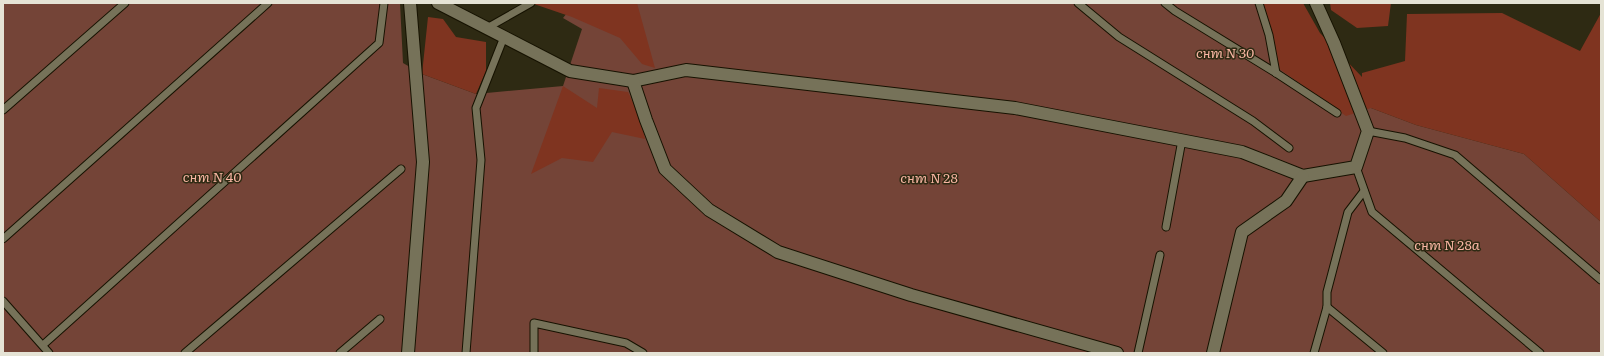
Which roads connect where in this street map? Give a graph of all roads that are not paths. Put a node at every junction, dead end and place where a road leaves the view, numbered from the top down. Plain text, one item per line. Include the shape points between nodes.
1 (125, 3) edge
2 (268, 3) edge
3 (384, 3) edge
4 (410, 3) edge
5 (438, 3) edge
6 (531, 3) edge
7 (1078, 3) edge
8 (1165, 3) edge
9 (1259, 3) edge
10 (1316, 3) edge
11 (487, 28) junction
12 (504, 37) junction
13 (1276, 73) junction
14 (633, 80) junction
15 (3, 110) edge
16 (1337, 113) dead end
17 (1368, 131) junction
18 (1182, 140) junction
19 (1289, 148) dead end
20 (1356, 168) junction
21 (400, 169) dead end
22 (1303, 176) junction
23 (1364, 191) junction
24 (1166, 227) dead end
25 (3, 239) edge
26 (1160, 255) dead end
27 (1601, 280) edge
28 (3, 301) edge
29 (1327, 307) junction
30 (380, 319) dead end
31 (43, 345) junction
32 (49, 353) edge
33 (184, 353) edge
34 (340, 353) edge
35 (408, 353) edge
36 (466, 353) edge
37 (534, 353) edge
38 (643, 353) edge
39 (1116, 353) edge
40 (1138, 353) edge
41 (1213, 353) edge
42 (1314, 353) edge
43 (1383, 353) edge
44 (1540, 353) edge

1 - 15 lane
2 - 25 lane
3 - 31 lane via 379,43
4 - 35 street via 423,162
5 - 11 street
6 - 11 lane
7 - 19 lane via 1119,37 1253,121
8 - 13 lane
9 - 13 lane via 1269,35
10 - 17 street
11 - 12 street
12 - 14 street via 570,71
12 - 36 lane via 476,108 481,160
13 - 16 lane
14 - 18 street via 686,70 1015,108
14 - 39 street via 665,169 709,210 778,252 911,295
17 - 20 street
17 - 27 lane via 1405,138 1455,155
18 - 22 street via 1242,152
18 - 24 lane
20 - 22 street
20 - 23 lane
21 - 33 lane
22 - 41 street via 1286,201 1242,232
23 - 29 lane via 1348,212 1327,292
23 - 44 lane via 1372,212
26 - 40 lane
28 - 31 lane
29 - 42 lane
29 - 43 lane
30 - 34 lane
31 - 32 lane
37 - 38 lane via 534,323 626,343

